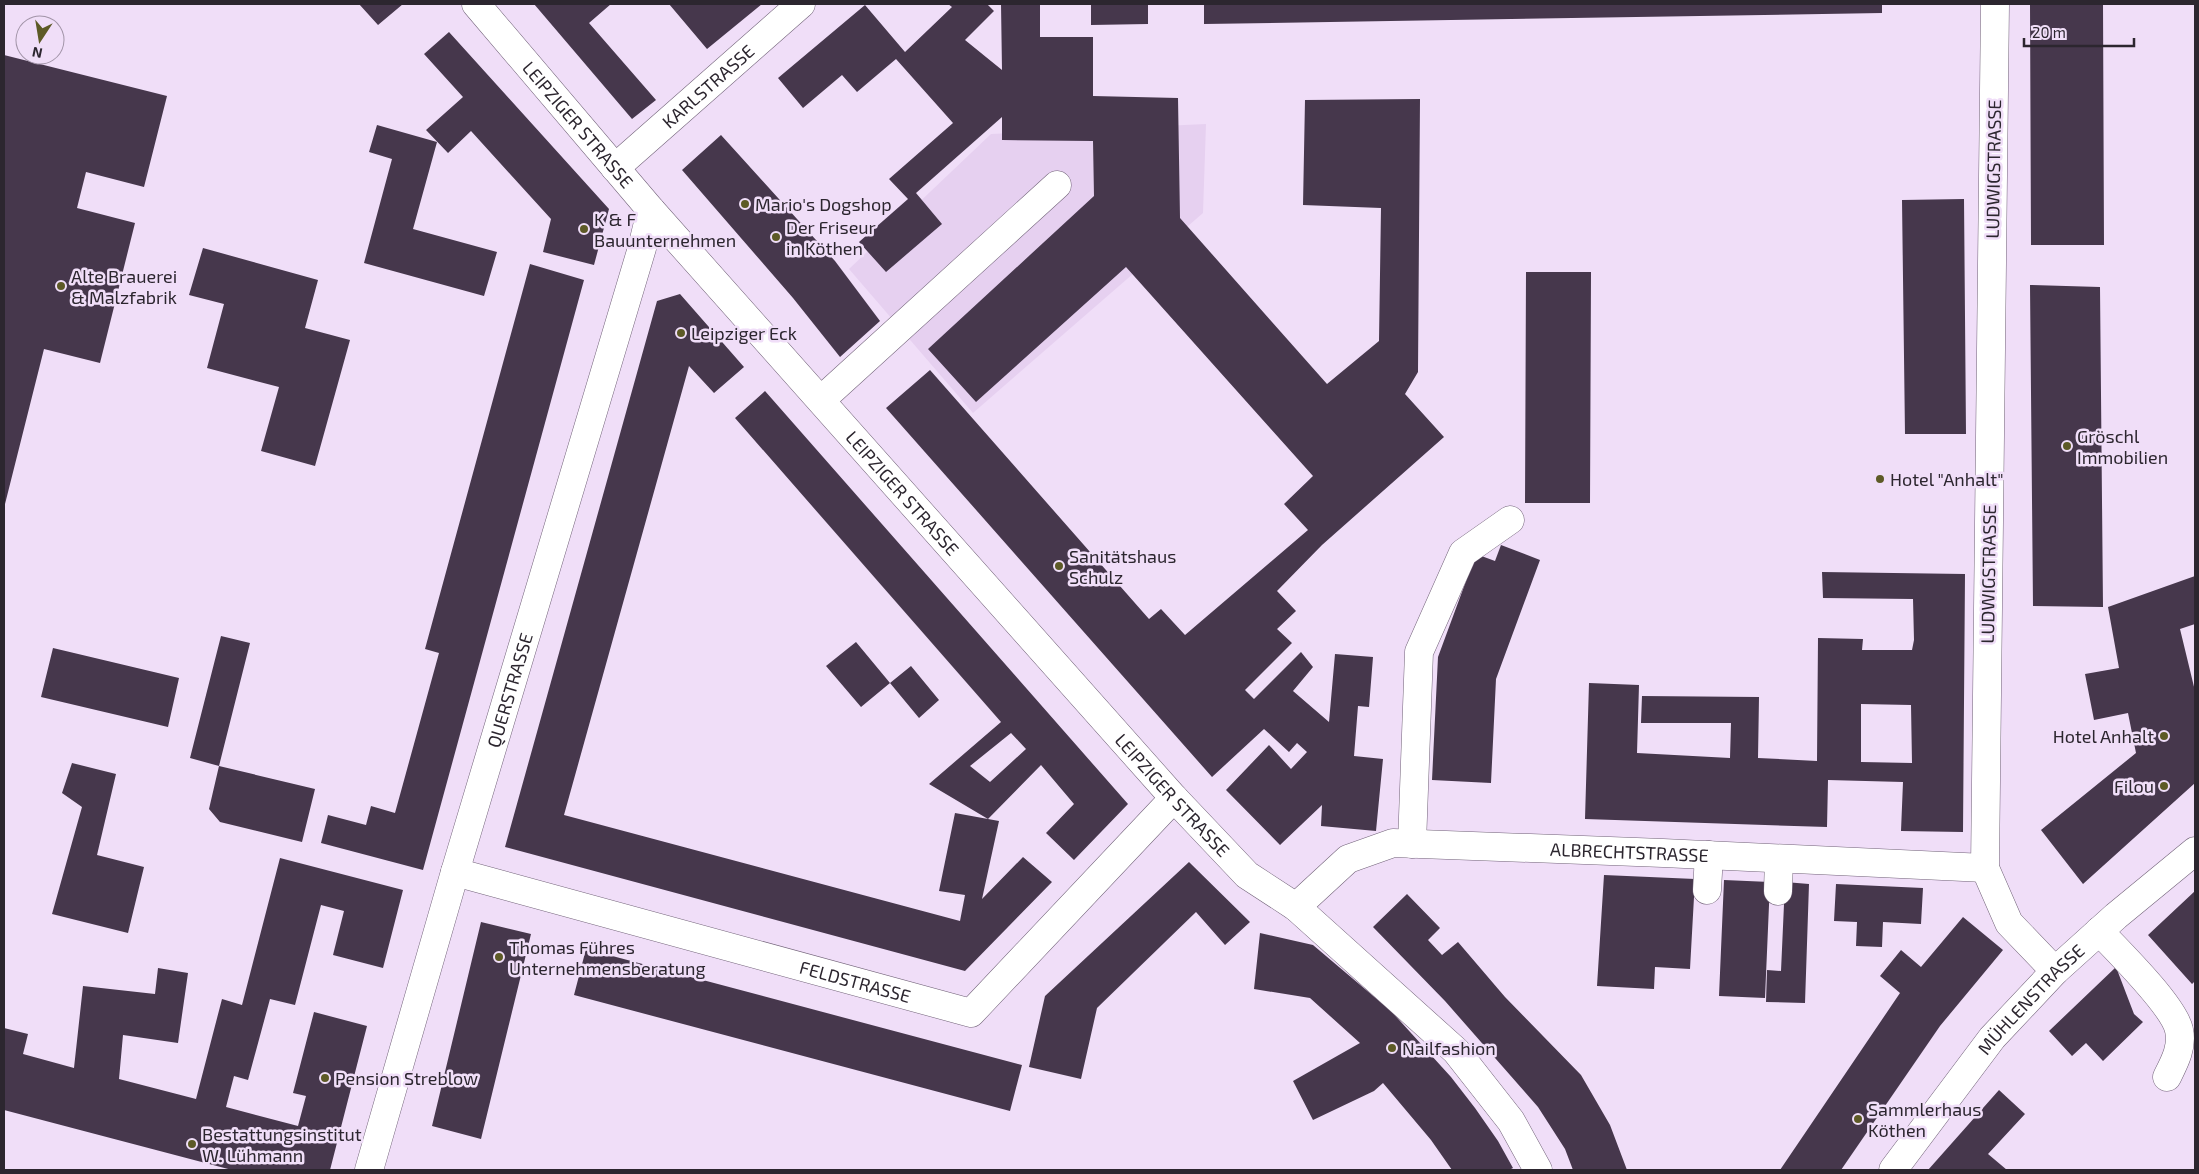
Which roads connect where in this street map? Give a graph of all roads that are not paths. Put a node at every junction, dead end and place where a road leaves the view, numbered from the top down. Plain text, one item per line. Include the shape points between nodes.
1 (476, 4) edge
2 (801, 4) edge
3 (1995, 4) edge
4 (615, 168) junction
5 (1057, 185) dead end
6 (651, 210) junction
7 (820, 400) junction
8 (1510, 520) dead end
9 (1174, 798) junction
10 (1412, 844) junction
11 (2195, 851) edge
12 (1709, 855) junction
13 (1778, 859) junction
14 (1985, 868) junction
15 (454, 872) junction
16 (1707, 890) dead end
17 (1778, 891) dead end
18 (1296, 907) junction
19 (2099, 931) junction
20 (2055, 971) junction
21 (2179, 1030) junction
22 (2156, 1044) dead end
23 (2167, 1077) dead end
24 (369, 1170) edge
25 (1538, 1170) edge
26 (1893, 1170) edge

1 - 4 street, LEIPZIGER STRASSE
2 - 4 street, KARLSTRASSE
3 - 14 street, LUDWIGSTRASSE
4 - 6 street, LEIPZIGER STRASSE
5 - 7 street
6 - 7 street, LEIPZIGER STRASSE
6 - 15 street, QUERSTRASSE
7 - 9 street, LEIPZIGER STRASSE
8 - 10 street via 1463,553 1419,652
9 - 15 street, FELDSTRASSE via 971,1013
9 - 18 street, LEIPZIGER STRASSE via 1248,876
10 - 12 street, ALBRECHTSTRASSE
10 - 18 street, ALBRECHTSTRASSE via 1393,843 1348,859
11 - 19 street, MÜHLENSTRASSE
12 - 13 street, ALBRECHTSTRASSE
12 - 16 street
13 - 14 street, ALBRECHTSTRASSE
13 - 17 street
14 - 20 street, LUDWIGSTRASSE via 2009,923
15 - 24 street, QUERSTRASSE
18 - 25 street, LEIPZIGER STRASSE via 1456,1051 1511,1121
19 - 20 street, MÜHLENSTRASSE
19 - 21 street via 2168,1007
20 - 26 street, MÜHLENSTRASSE via 1992,1038
21 - 22 street
21 - 23 street via 2178,1056

